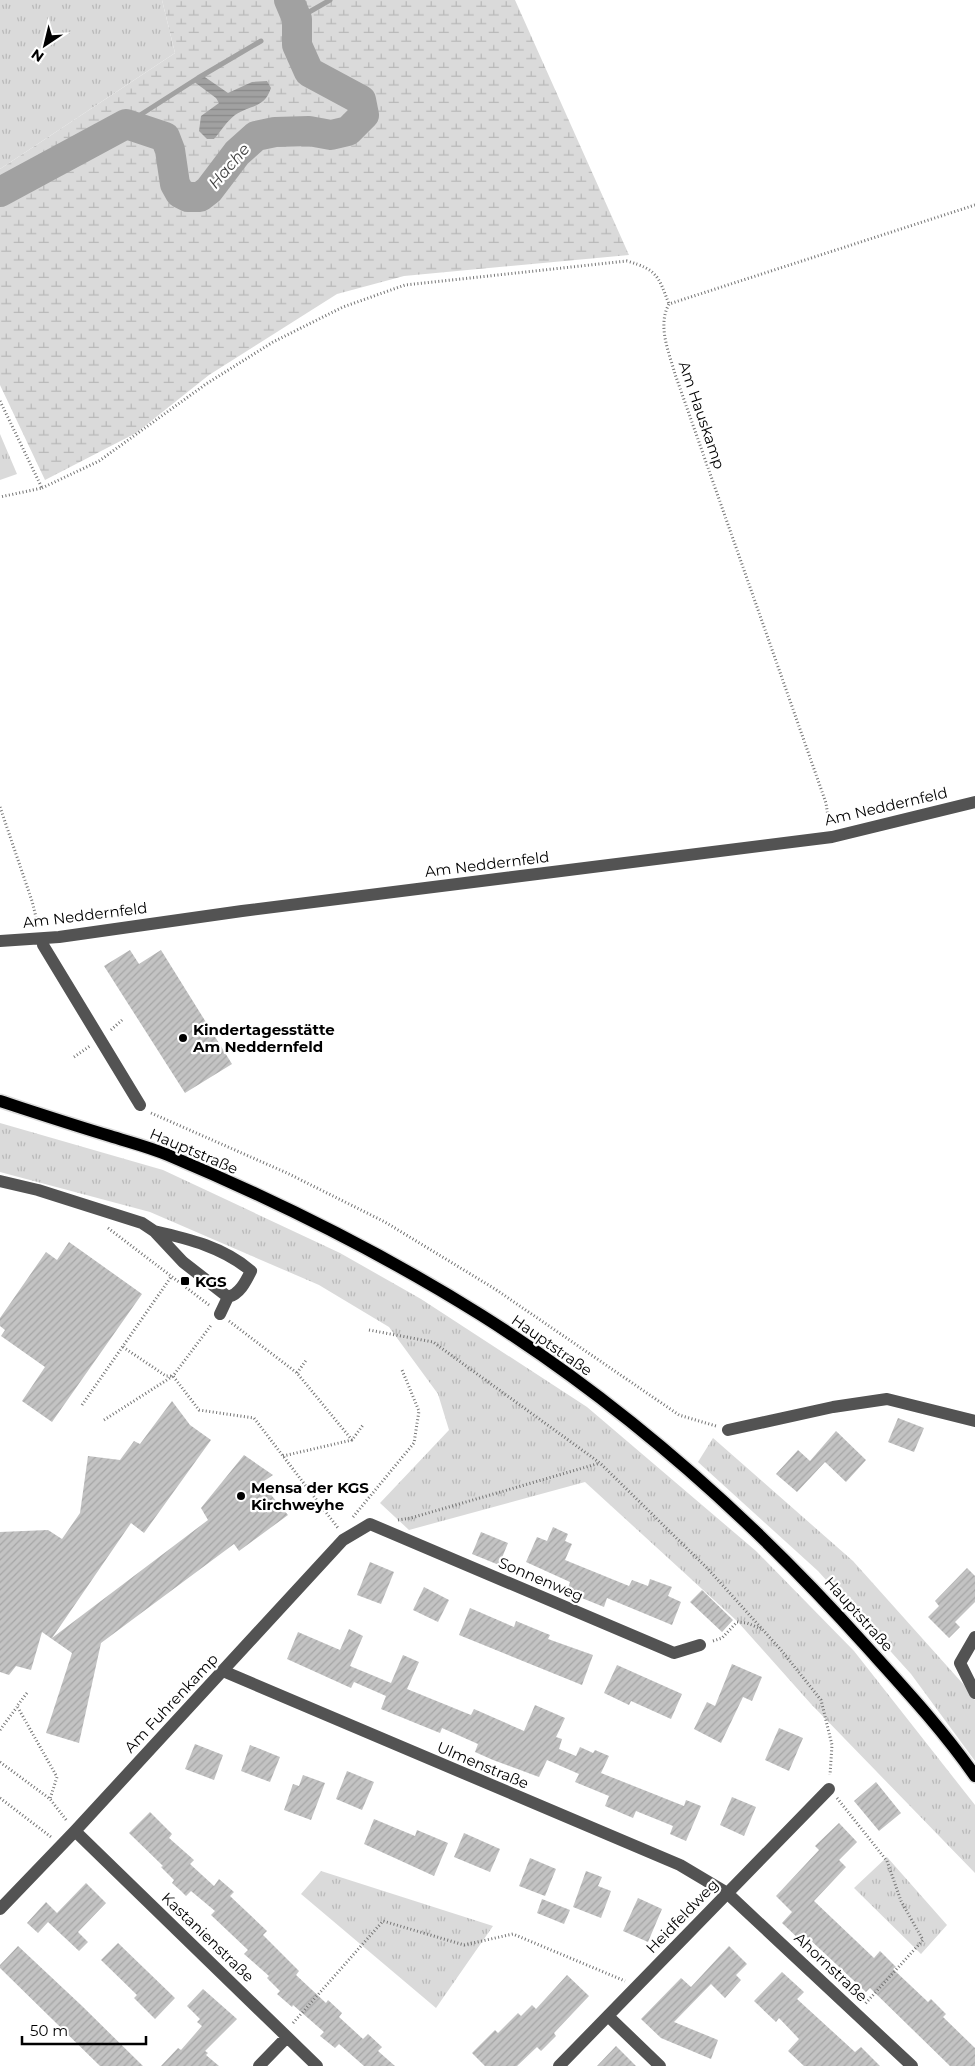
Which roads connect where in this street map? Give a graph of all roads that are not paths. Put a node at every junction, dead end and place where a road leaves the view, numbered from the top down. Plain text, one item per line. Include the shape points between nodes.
1 (975, 802) edge
2 (0, 941) edge
3 (43, 945) dead end
4 (0, 1101) edge
5 (140, 1105) road end
6 (0, 1181) edge
7 (154, 1231) junction
8 (228, 1297) junction
9 (220, 1314) road end
10 (975, 1421) edge
11 (728, 1430) road end
12 (370, 1524) joint
13 (975, 1637) edge
14 (700, 1645) road end
15 (223, 1670) junction
16 (975, 1694) edge
17 (975, 1776) edge
18 (829, 1788) road end
19 (75, 1831) junction
20 (728, 1893) junction
21 (0, 1909) edge
22 (608, 2016) junction
23 (285, 2035) junction
24 (259, 2066) edge
25 (317, 2066) edge
26 (559, 2066) edge
27 (660, 2066) edge
28 (912, 2066) edge

1 - 2 street, Am Neddernfeld via 832,836 59,937
3 - 5 street
4 - 17 main road, Hauptstraße via 165,1154 263,1198 359,1245 472,1310 568,1375 668,1453 754,1529 824,1598
6 - 7 street via 142,1223
7 - 8 street via 183,1262
7 - 8 street via 236,1258 250,1271 244,1284
8 - 9 street
10 - 11 street via 887,1399
12 - 14 street, Sonnenweg via 674,1654
12 - 15 street, Am Fuhrenkamp via 343,1540
13 - 16 street via 960,1663
15 - 19 street, Am Fuhrenkamp
15 - 20 street, Ulmenstraße via 680,1865
18 - 20 street, Heidfeldweg
19 - 21 street, Am Fuhrenkamp
19 - 23 street, Kastanienstraße
20 - 22 street, Heidfeldweg
20 - 28 street, Ahornstraße
22 - 26 street, Heidfeldweg
22 - 27 street
23 - 24 street
23 - 25 street, Kastanienstraße

